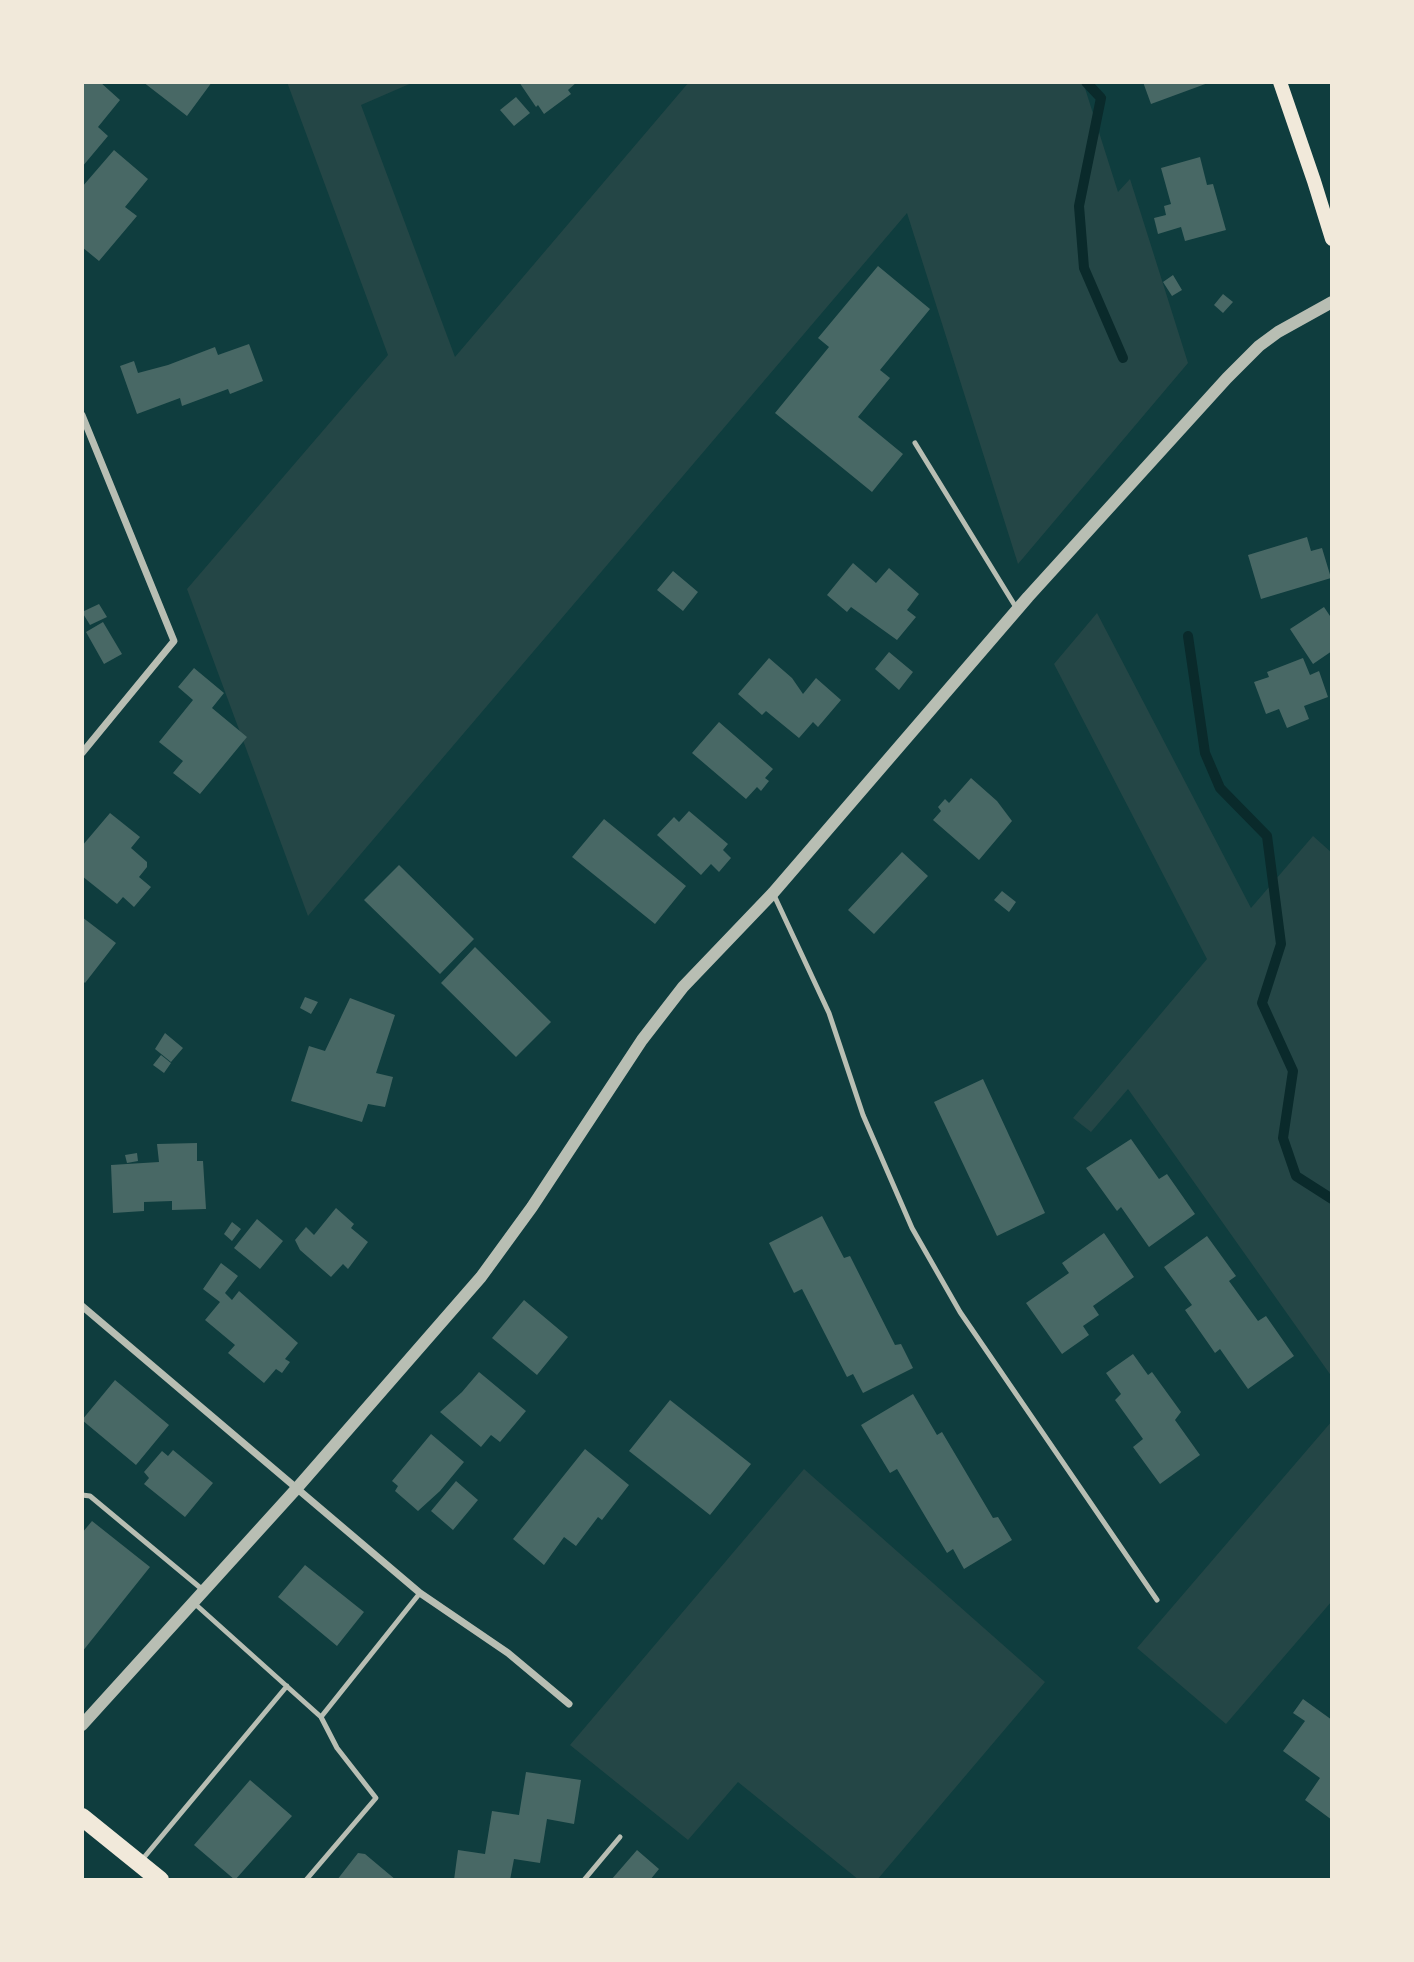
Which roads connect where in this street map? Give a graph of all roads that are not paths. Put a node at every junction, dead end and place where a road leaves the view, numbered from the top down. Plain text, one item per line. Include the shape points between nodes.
1 (1280, 82) edge
2 (1332, 239) edge
3 (1332, 302) edge
4 (82, 415) edge
5 (915, 443) dead end
6 (1017, 609) junction
7 (82, 753) edge
8 (773, 893) junction
9 (82, 1306) edge
10 (298, 1488) junction
11 (82, 1495) edge
12 (205, 1591) junction
13 (420, 1593) junction
14 (1157, 1600) dead end
15 (194, 1603) junction
16 (287, 1686) junction
17 (569, 1704) dead end
18 (321, 1717) junction
19 (82, 1725) edge
20 (82, 1818) edge
21 (620, 1837) dead end
22 (139, 1863) junction
23 (160, 1880) edge
24 (306, 1880) edge
25 (584, 1880) edge

1 - 2 main road
3 - 6 street via 1259,346
4 - 7 street via 174,641
5 - 6 lane
6 - 8 street
8 - 10 street via 662,1012 507,1244
8 - 14 lane via 829,1013 863,1115 912,1228 960,1312
9 - 10 street
10 - 12 street
10 - 13 street
11 - 12 lane via 90,1496
12 - 15 street
13 - 17 street via 508,1653
13 - 18 lane
15 - 16 lane
15 - 19 street
16 - 18 lane
16 - 22 lane
18 - 24 lane via 337,1748 376,1798
20 - 22 main road
21 - 25 lane
22 - 23 main road

